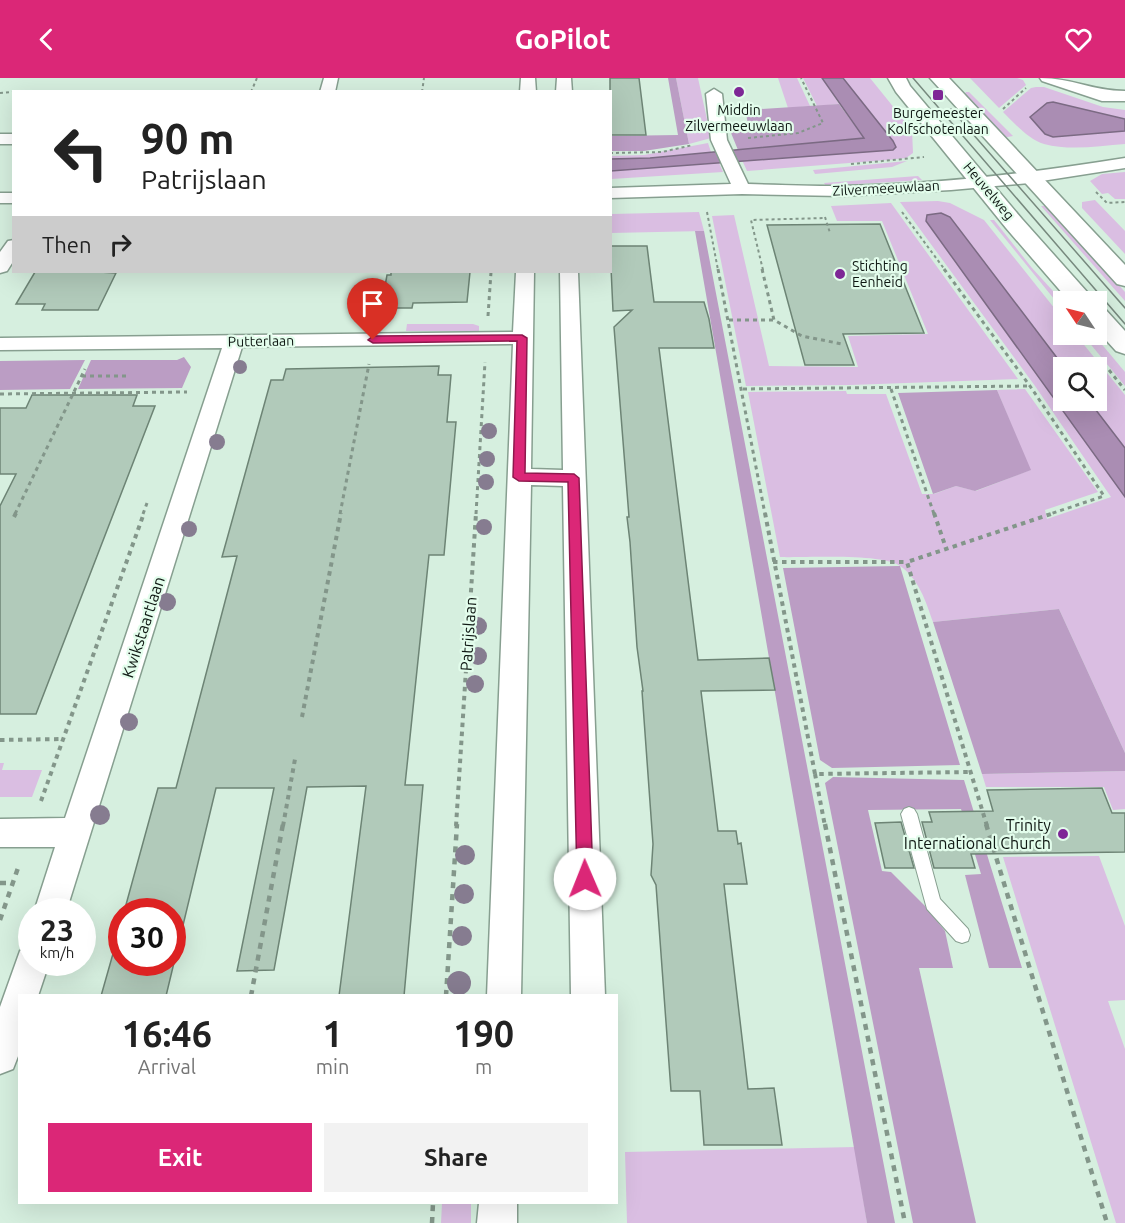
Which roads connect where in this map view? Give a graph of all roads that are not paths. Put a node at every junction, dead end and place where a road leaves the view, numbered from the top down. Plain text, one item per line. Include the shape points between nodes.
1 (897, 78) edge
2 (939, 78) edge
3 (1040, 80) edge
4 (714, 94) dead end
5 (1125, 96) edge
6 (1125, 156) edge
7 (1125, 163) edge
8 (1007, 167) junction
9 (741, 189) junction
10 (612, 193) edge
11 (12, 249) edge
12 (0, 267) edge
13 (525, 273) edge
14 (569, 273) edge
15 (1125, 279) edge
16 (1074, 291) edge
17 (1107, 326) edge
18 (522, 338) junction
19 (234, 341) junction
20 (0, 344) edge
21 (1125, 346) edge
22 (519, 477) junction
23 (574, 478) junction
24 (909, 814) dead end
25 (77, 832) junction
26 (0, 833) edge
27 (55, 898) edge
28 (962, 935) dead end
29 (28, 976) edge
30 (21, 994) edge
31 (504, 994) edge
32 (588, 994) edge
33 (18, 1004) edge
34 (0, 1056) edge
35 (498, 1204) edge
36 (497, 1223) edge

1 - 8 main road, Heuvelweg via 902,88
2 - 8 main road, Heuvelweg
3 - 5 street via 1102,96
4 - 9 street via 721,144
6 - 8 street
7 - 8 street
8 - 9 street, Zilvermeeuwlaan via 841,190
8 - 15 main road, Heuvelweg
8 - 16 main road, Heuvelweg via 1063,280
9 - 10 street, Zilvermeeuwlaan
11 - 12 street
13 - 18 street
14 - 23 street
17 - 21 main road
18 - 19 street, Putterlaan
18 - 22 street
19 - 20 street, Putterlaan
19 - 25 street, Kwikstaartlaan
22 - 23 street
22 - 31 street
23 - 32 street
24 - 28 lane via 933,903
25 - 26 street
25 - 27 street, Kwikstaartlaan
29 - 30 street
33 - 34 street
35 - 36 street

